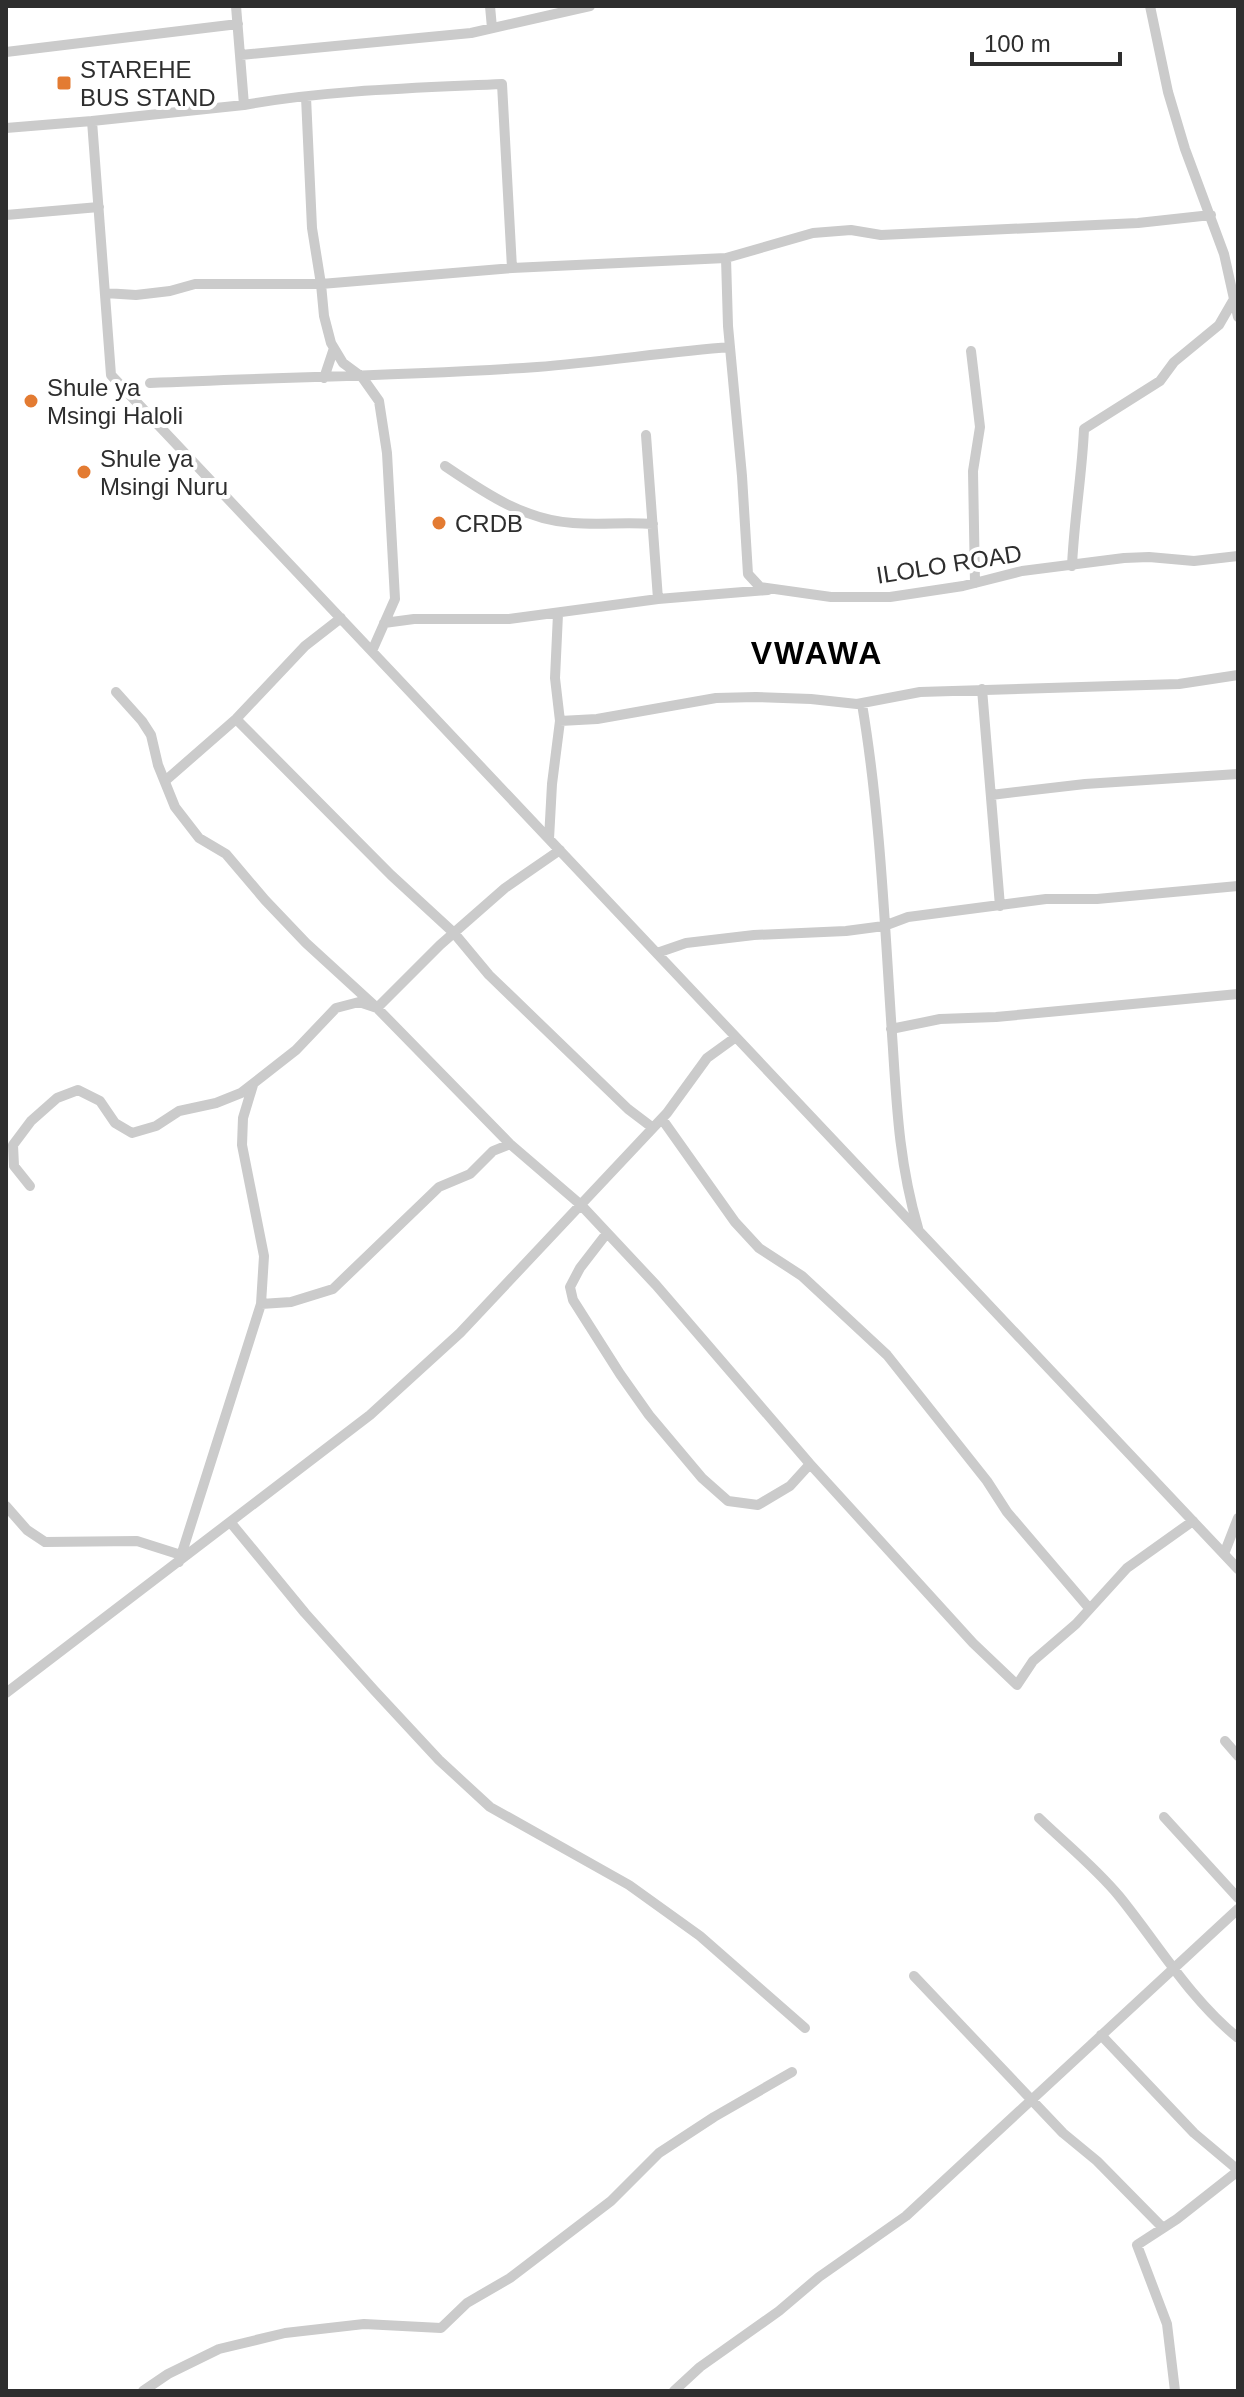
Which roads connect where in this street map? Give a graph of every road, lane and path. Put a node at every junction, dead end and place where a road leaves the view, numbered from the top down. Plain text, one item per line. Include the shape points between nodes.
1 (236, 6) edge
2 (490, 6) edge
3 (590, 6) edge
4 (1150, 6) edge
5 (238, 24) junction
6 (492, 28) junction
7 (6, 52) edge
8 (241, 55) junction
9 (306, 97) junction
10 (244, 105) junction
11 (92, 121) junction
12 (6, 128) edge
13 (99, 207) junction
14 (6, 215) edge
15 (1211, 215) junction
16 (726, 258) junction
17 (512, 268) junction
18 (321, 284) junction
19 (105, 293) junction
20 (1234, 299) junction
21 (1238, 317) edge
22 (730, 347) junction
23 (334, 348) junction
24 (971, 351) dead end
25 (362, 377) junction
26 (324, 378) junction
27 (150, 383) dead end
28 (646, 435) dead end
29 (445, 466) dead end
30 (653, 524) junction
31 (1238, 556) edge
32 (1072, 566) junction
33 (975, 583) junction
34 (772, 589) junction
35 (658, 599) junction
36 (558, 614) junction
37 (341, 618) junction
38 (384, 623) junction
39 (372, 651) junction
40 (1238, 675) edge
41 (982, 689) junction
42 (116, 692) dead end
43 (862, 704) junction
44 (236, 719) junction
45 (560, 721) junction
46 (1238, 774) edge
47 (165, 781) junction
48 (991, 795) junction
49 (549, 839) junction
50 (560, 850) junction
51 (1238, 886) edge
52 (1000, 906) junction
53 (884, 926) junction
54 (454, 933) junction
55 (657, 953) junction
56 (1238, 994) edge
57 (377, 1008) junction
58 (891, 1029) junction
59 (736, 1037) junction
60 (253, 1085) junction
61 (662, 1119) junction
62 (653, 1128) junction
63 (510, 1144) junction
64 (30, 1186) dead end
65 (581, 1205) junction
66 (919, 1230) junction
67 (607, 1233) junction
68 (261, 1304) junction
69 (810, 1464) junction
70 (6, 1506) edge
71 (1238, 1518) edge
72 (1193, 1521) junction
73 (231, 1523) junction
74 (1224, 1554) junction
75 (180, 1559) junction
76 (1238, 1569) edge
77 (1089, 1608) junction
78 (6, 1693) edge
79 (1225, 1741) dead end
80 (1238, 1756) edge
81 (1164, 1817) dead end
82 (1039, 1818) dead end
83 (1238, 1898) edge
84 (1238, 1909) edge
85 (1172, 1969) junction
86 (914, 1976) dead end
87 (805, 2028) dead end
88 (1101, 2035) junction
89 (1238, 2038) edge
90 (792, 2072) dead end
91 (1032, 2099) junction
92 (1238, 2170) edge
93 (1163, 2228) junction
94 (143, 2391) edge
95 (674, 2391) edge
96 (1175, 2391) edge

1 - 5 street
2 - 6 street
3 - 6 street
4 - 15 street via 1168,92
5 - 7 street
5 - 8 street
6 - 8 street
8 - 10 street
9 - 10 street
9 - 17 street via 502,84
9 - 18 street via 312,228
10 - 11 street
11 - 12 street
11 - 13 street
13 - 14 street
13 - 19 street
15 - 16 street via 1065,227 813,233
15 - 20 street
16 - 17 street
16 - 22 street
17 - 18 street
18 - 19 street via 195,284 136,295
18 - 23 street
19 - 37 street via 111,375
20 - 21 street
20 - 32 street via 1219,325 1174,362 1160,381 1084,429
22 - 25 street via 539,367
22 - 34 street via 748,574 760,587
23 - 25 street
23 - 26 street
24 - 33 street via 980,427 973,471
25 - 26 street
25 - 38 street via 379,401 387,453 395,599
26 - 27 street
28 - 30 street
29 - 30 street via 533,516 571,523
30 - 35 street
31 - 32 street, ILOLO ROAD via 1194,561 1124,558
32 - 33 street, ILOLO ROAD
33 - 34 street, ILOLO ROAD via 890,597
34 - 35 street, ILOLO ROAD
35 - 36 street, ILOLO ROAD
36 - 38 street, ILOLO ROAD
36 - 45 street via 555,678
37 - 39 street
37 - 44 street via 305,646
38 - 39 street
39 - 49 street
40 - 41 street via 1179,684
41 - 43 street via 920,692
41 - 48 street
42 - 47 street via 151,735
43 - 45 street via 716,698
43 - 53 street
44 - 47 street
44 - 54 street
45 - 49 street
46 - 48 street
47 - 57 street via 175,807 199,838 226,854 306,943
48 - 52 street
49 - 50 street
50 - 54 street
50 - 55 street
51 - 52 street
52 - 53 street via 908,917
53 - 55 street via 686,943
53 - 58 street
54 - 57 street
54 - 62 street via 489,975
55 - 59 street
56 - 58 street via 940,1019
57 - 60 street via 359,1002 336,1008
57 - 63 street
58 - 66 street via 896,1119
59 - 61 street via 707,1058
59 - 66 street
60 - 64 street via 132,1133 115,1123 100,1101 78,1090 57,1098 13,1145 14,1166
60 - 68 street via 242,1145 264,1256
61 - 62 street
61 - 77 street via 759,1248 802,1276 887,1355 1041,1555
62 - 65 street
63 - 65 street
63 - 68 street via 493,1151 470,1174 439,1187 333,1289 291,1302
65 - 67 street
65 - 73 street via 460,1333 381,1405
66 - 72 street
67 - 69 street
67 - 69 street via 570,1287 573,1300 620,1374 702,1478 728,1501 758,1505 790,1486
68 - 75 street
69 - 77 street via 1017,1685 1033,1661
70 - 75 street via 45,1542 137,1541
71 - 74 street
72 - 74 street
72 - 77 street via 1127,1568
73 - 75 street
73 - 87 street via 374,1690 490,1807 629,1885 700,1936
74 - 76 street
75 - 78 street
79 - 80 street
81 - 83 street
82 - 85 street via 1118,1894
84 - 85 street
85 - 88 street
85 - 89 street
86 - 91 street
88 - 91 street
88 - 92 street via 1194,2133
90 - 94 street via 659,2153 611,2201 510,2278 467,2303 441,2328 364,2324 285,2333 219,2349
91 - 93 street
91 - 95 street via 906,2216
92 - 93 street
93 - 96 street via 1137,2245 1167,2324

